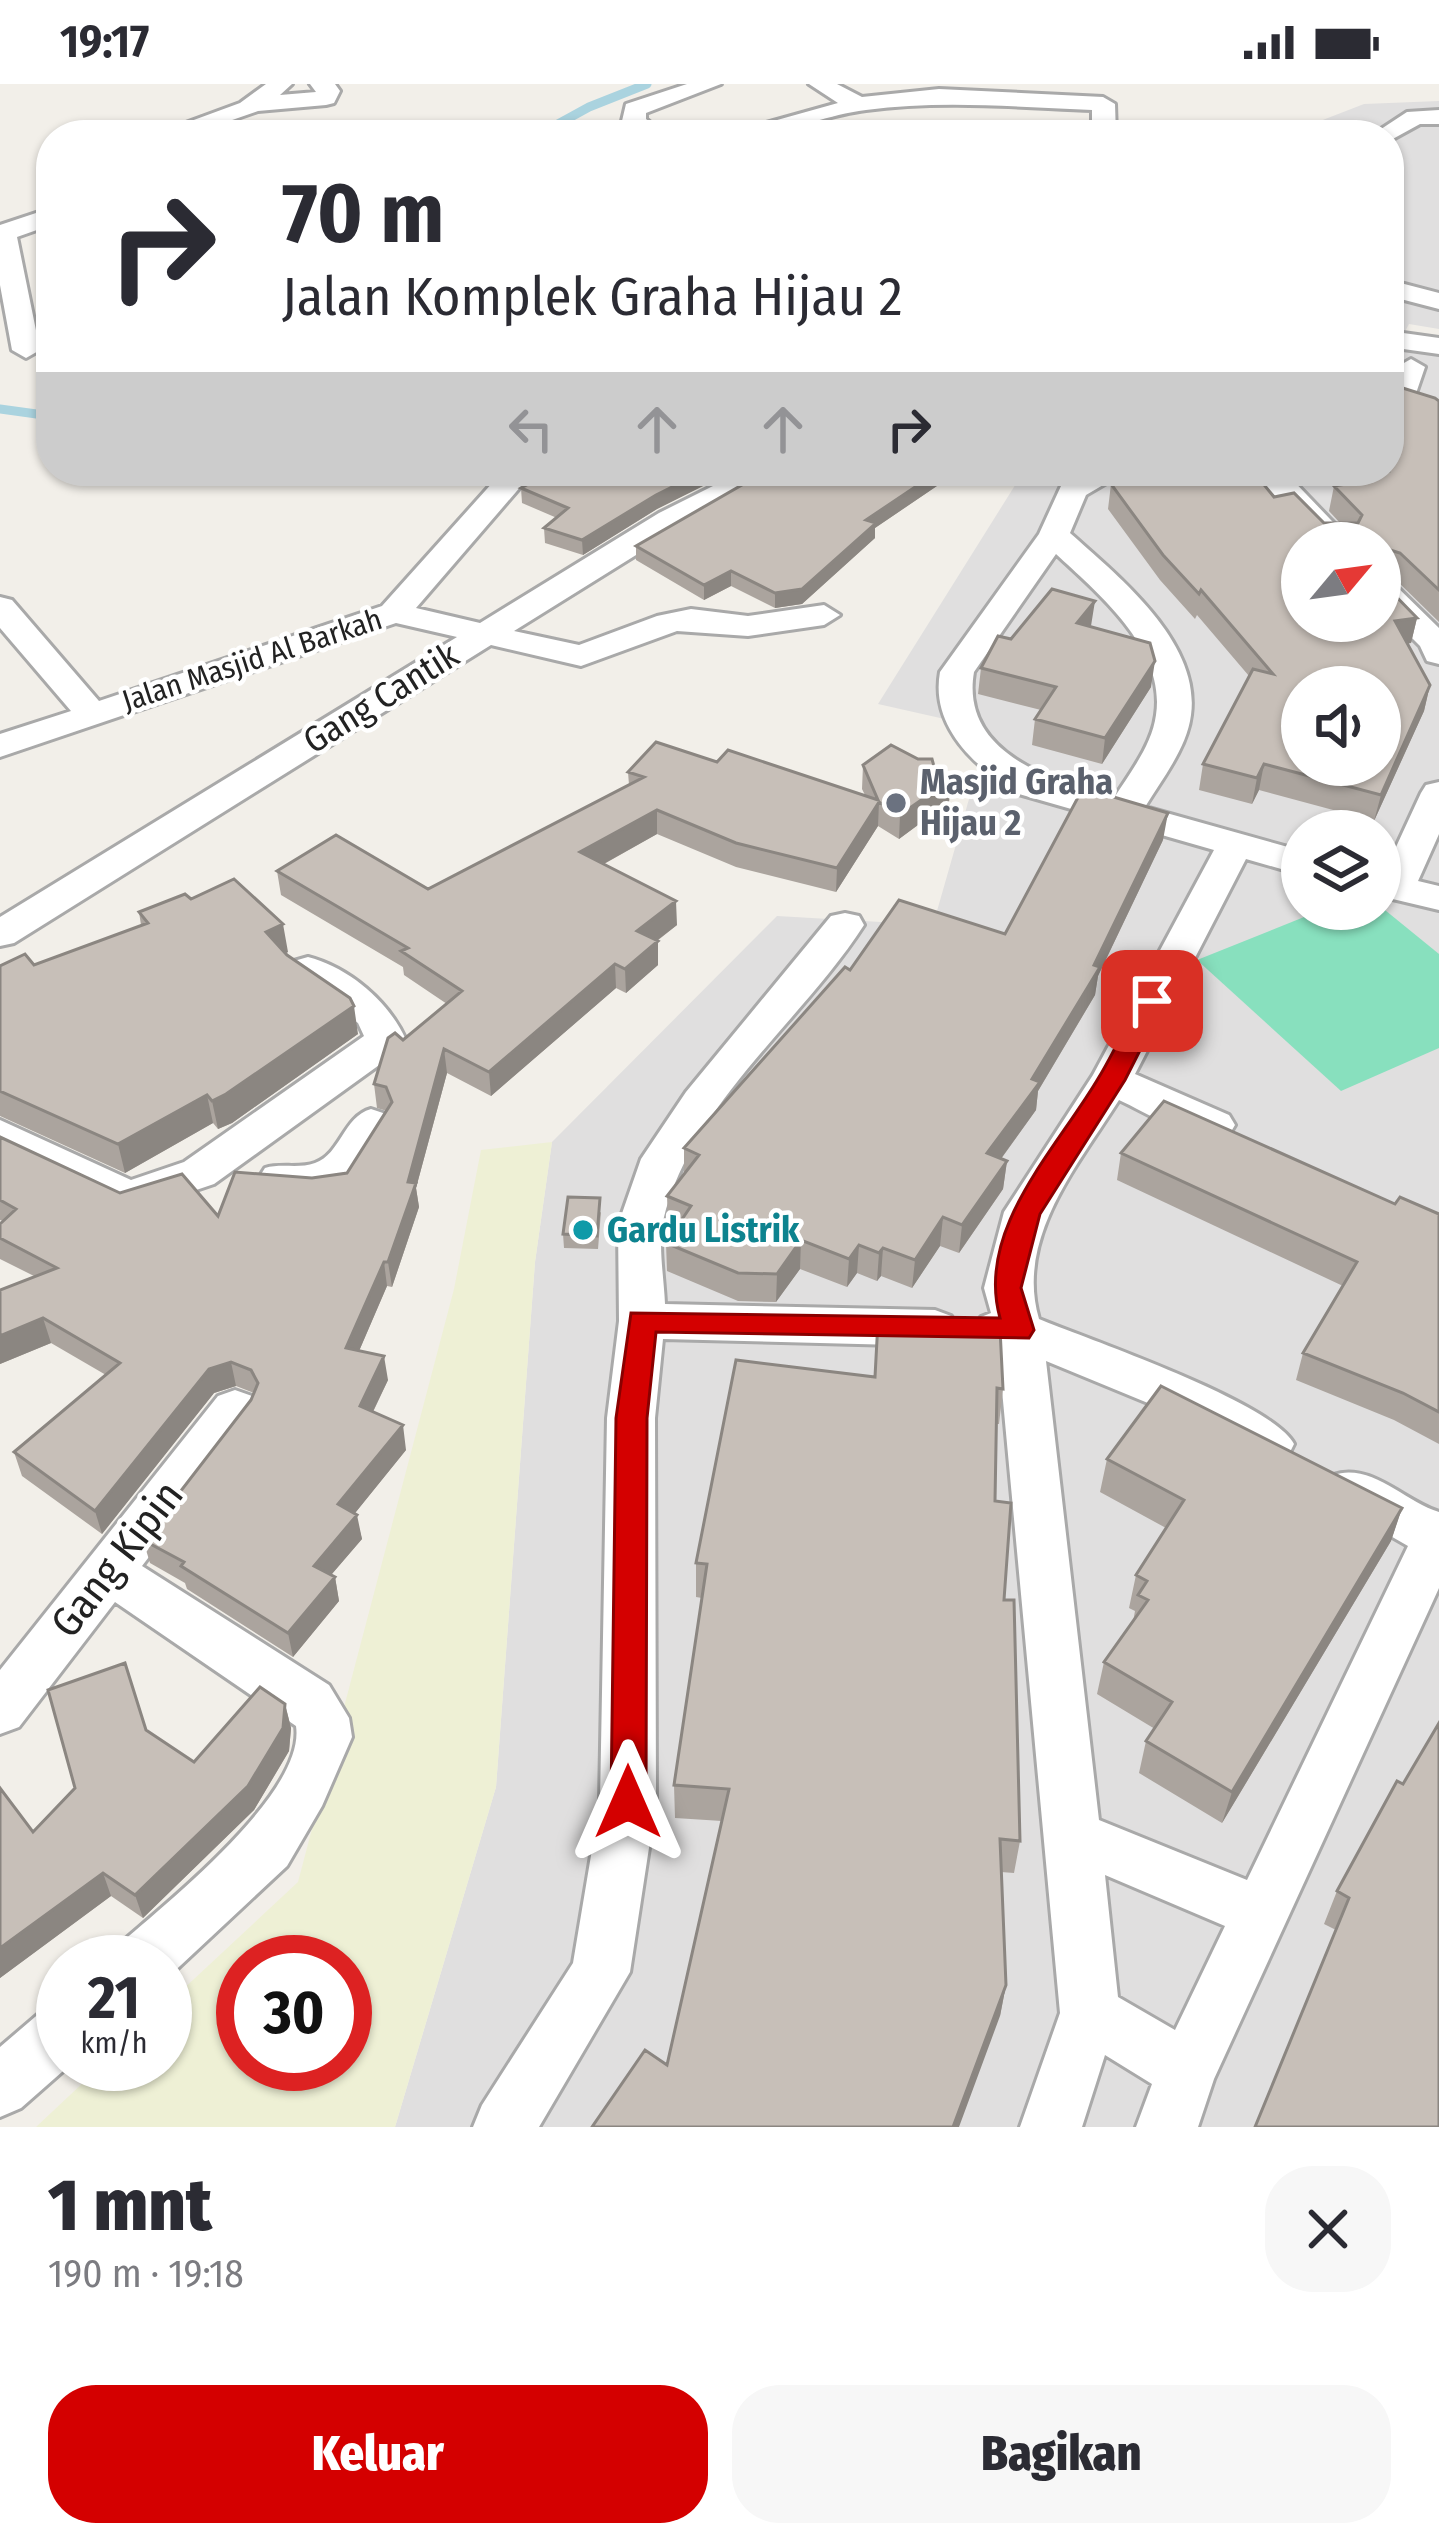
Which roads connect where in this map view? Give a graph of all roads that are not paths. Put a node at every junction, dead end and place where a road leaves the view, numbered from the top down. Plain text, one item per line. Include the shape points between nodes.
1 (281, 84) edge
2 (321, 84) edge
3 (820, 84) edge
4 (700, 85) edge
5 (1100, 94) edge
6 (253, 104) junction
7 (858, 104) junction
8 (1439, 117) edge
9 (208, 120) edge
10 (634, 120) edge
11 (802, 120) edge
12 (1404, 123) edge
13 (36, 222) edge
14 (2, 233) edge
15 (1404, 292) edge
16 (1439, 301) edge
17 (1404, 341) edge
18 (1439, 346) edge
19 (26, 350) dead end
20 (1412, 367) dead end
21 (1404, 382) edge
22 (1404, 400) edge
23 (1439, 411) edge
24 (506, 486) edge
25 (737, 486) edge
26 (1078, 486) edge
27 (1282, 486) edge
28 (1317, 522) edge
29 (1054, 536) junction
30 (0, 608) edge
31 (1401, 611) edge
32 (394, 613) junction
33 (824, 615) dead end
34 (484, 634) junction
35 (1439, 654) edge
36 (91, 713) junction
37 (0, 746) edge
38 (1439, 793) edge
39 (1123, 813) junction
40 (1234, 844) junction
41 (1281, 857) edge
42 (1401, 862) edge
43 (1401, 889) edge
44 (1439, 898) edge
45 (844, 926) dead end
46 (0, 934) edge
47 (308, 970) edge
48 (1111, 1080) junction
49 (371, 1124) edge
50 (0, 1135) edge
51 (1242, 1137) edge
52 (199, 1173) junction
53 (642, 1321) junction
54 (1019, 1330) junction
55 (235, 1409) dead end
56 (1438, 1535) edge
57 (110, 1571) junction
58 (0, 1710) edge
59 (1071, 1835) junction
60 (1261, 1912) junction
61 (172, 1935) edge
62 (1090, 2014) junction
63 (36, 2056) edge
64 (1187, 2071) junction
65 (0, 2087) edge
66 (504, 2127) edge
67 (1051, 2127) edge
68 (1167, 2127) edge

1 - 6 street
2 - 6 street via 326,98
3 - 7 street
4 - 10 street via 634,109
5 - 7 street
6 - 9 street
7 - 11 street
8 - 12 street
13 - 14 street
14 - 19 street
15 - 16 street
17 - 18 street
20 - 21 street
22 - 23 street
24 - 32 street, Jalan Masjid Al Barkah
25 - 34 street, Gang Cantik
26 - 29 street
27 - 28 street
29 - 39 street via 1142,625 1175,692 1167,736
29 - 39 street via 957,672 953,694 970,734 1003,769
30 - 36 street
31 - 35 street
32 - 34 street
32 - 36 street, Jalan Masjid Al Barkah
33 - 34 street via 748,626 691,619 581,656
34 - 46 street, Gang Cantik
36 - 37 street, Jalan Masjid Al Barkah
38 - 42 street
39 - 40 street
40 - 41 street
40 - 48 street
43 - 44 street
45 - 53 street via 663,1159 640,1225
47 - 52 street via 375,1015 386,1040
48 - 51 street
48 - 54 street via 1026,1212 1006,1288
49 - 52 street via 333,1176 317,1182
50 - 52 street via 128,1198
53 - 54 street
53 - 66 street via 632,1418 628,1802 602,1972
54 - 56 street via 1195,1402
54 - 59 street
55 - 57 street, Gang Kipin
56 - 60 street
57 - 58 street, Gang Kipin
57 - 61 street via 300,1694 322,1718 325,1737 267,1848
59 - 60 street
59 - 62 street
60 - 64 street
62 - 64 street
62 - 67 street
63 - 65 street
64 - 68 street

